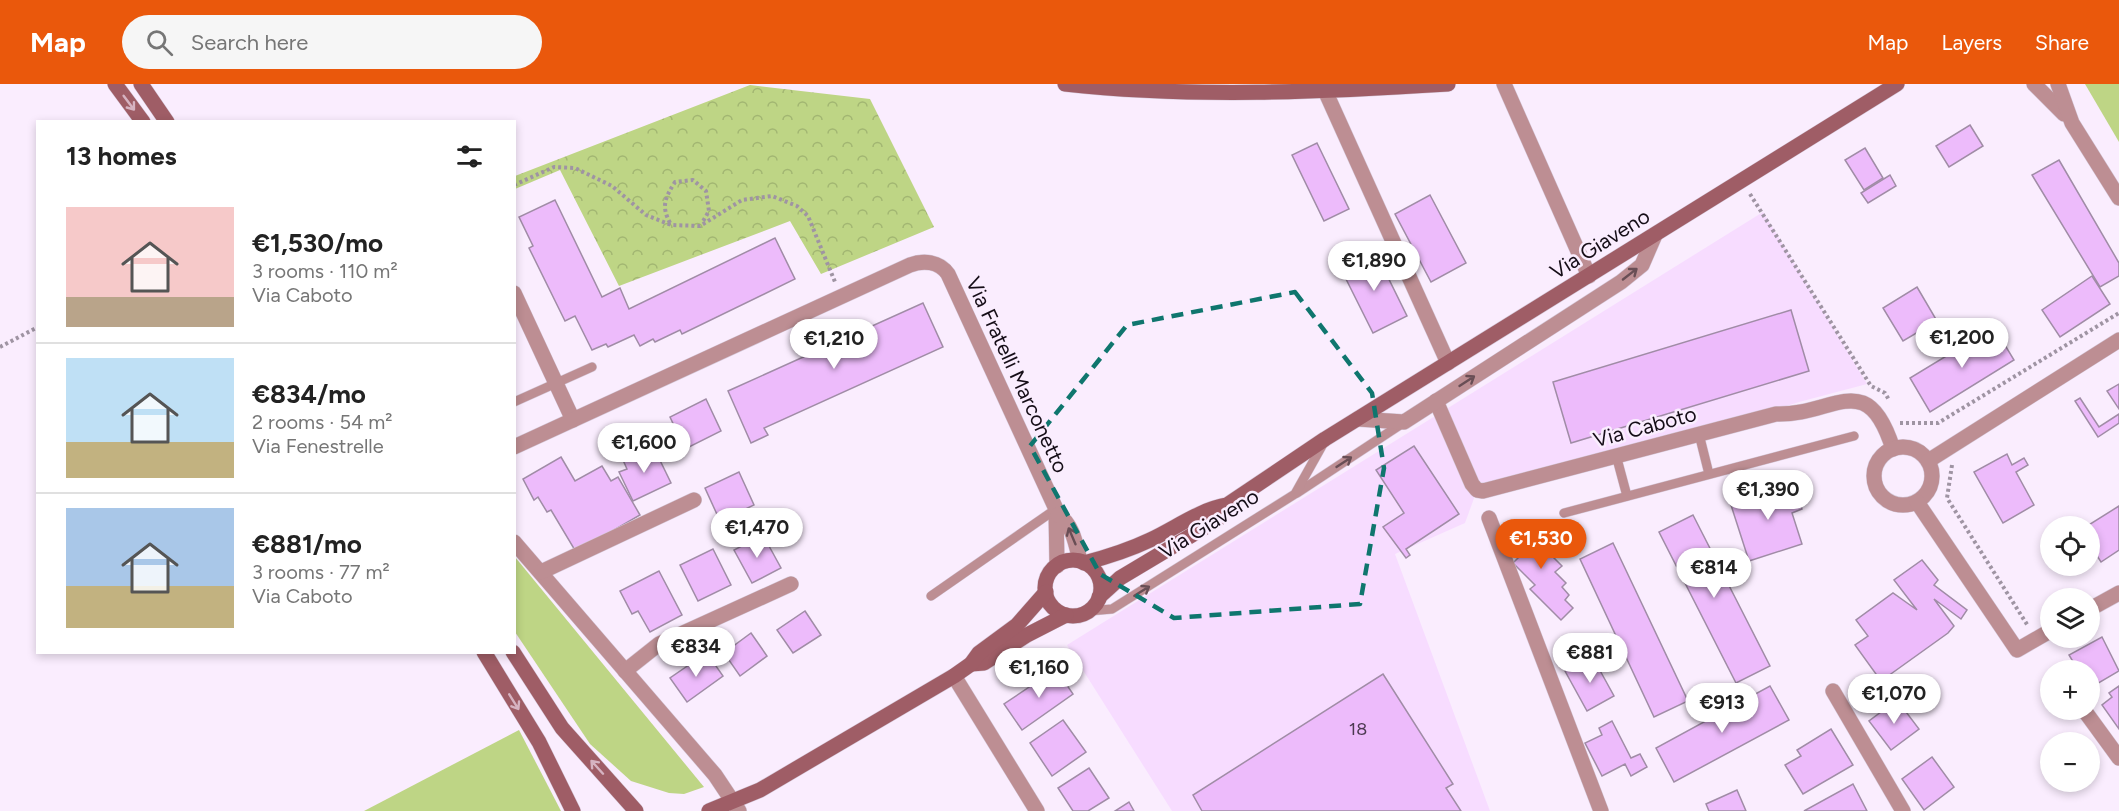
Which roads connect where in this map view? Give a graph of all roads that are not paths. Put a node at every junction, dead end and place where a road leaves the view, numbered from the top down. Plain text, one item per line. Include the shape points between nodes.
1 (115, 84) edge
2 (141, 84) edge
3 (1065, 84) edge
4 (1448, 84) edge
5 (1504, 84) edge
6 (1897, 84) edge
7 (2034, 84) edge
8 (2058, 84) edge
9 (1324, 87) edge
10 (142, 120) edge
11 (167, 120) edge
12 (2072, 123) junction
13 (2119, 198) edge
14 (1655, 235) junction
15 (1589, 276) junction
16 (516, 297) edge
17 (2119, 340) edge
18 (1448, 363) junction
19 (592, 368) dead end
20 (556, 384) junction
21 (516, 401) edge
22 (1436, 401) junction
23 (1358, 419) junction
24 (573, 420) junction
25 (1404, 422) junction
26 (1699, 434) junction
27 (1854, 436) dead end
28 (1325, 439) junction
29 (516, 446) edge
30 (1893, 449) junction
31 (1616, 456) junction
32 (1928, 461) junction
33 (1709, 474) junction
34 (1295, 494) junction
35 (1627, 496) junction
36 (694, 500) dead end
37 (1917, 502) junction
38 (1227, 505) junction
39 (1057, 512) junction
40 (1564, 513) dead end
41 (1489, 518) dead end
42 (516, 544) edge
43 (1082, 562) junction
44 (1057, 566) junction
45 (541, 573) junction
46 (791, 584) dead end
47 (1046, 592) junction
48 (2119, 592) edge
49 (932, 596) dead end
50 (1099, 597) junction
51 (2100, 603) edge
52 (1089, 611) junction
53 (1066, 615) junction
54 (2040, 637) edge
55 (485, 654) edge
56 (514, 654) edge
57 (971, 664) junction
58 (625, 671) junction
59 (954, 676) junction
60 (1833, 691) dead end
61 (2091, 720) edge
62 (2119, 758) edge
63 (737, 808) edge
64 (573, 811) edge
65 (636, 811) edge
66 (709, 811) edge
67 (1037, 811) edge
68 (1601, 811) edge
69 (1903, 811) edge

1 -> 10 main road
2 - 11 main road
3 - 9 main road via 1200,92
4 - 9 main road
5 - 15 street
6 - 14 main road, Via Giaveno
7 - 12 street
8 - 12 street
9 - 18 street
12 - 13 street
14 - 15 main road, Via Giaveno
22 -> 14 street via 1621,282 1642,265
15 - 18 main road, Via Giaveno
16 - 20 street
17 - 32 street
18 - 23 main road, Via Giaveno
19 - 20 lane
20 - 21 lane
20 - 24 street
22 - 25 street
22 - 31 street, Via Caboto via 1477,490
23 - 25 street
23 - 28 main road, Via Giaveno
24 - 29 street, Via Fratelli Marconetto
24 - 39 street, Via Fratelli Marconetto via 916,263 936,264 944,269
34 -> 25 lane
26 - 30 street, Via Caboto via 1843,400 1869,405 1894,426
26 - 31 street, Via Caboto
26 - 33 lane
27 - 33 lane
28 - 34 lane, Via Giaveno
28 - 38 main road, Via Giaveno
30 - 32 street via 1912,449
30 - 37 street via 1882,456 1876,467 1878,491 1899,505
31 - 35 lane
32 - 37 street via 1932,480 1927,493
33 - 35 lane
52 -> 34 lane, Via Giaveno via 1112,609
35 - 40 lane
36 - 45 street
37 - 54 street via 2017,650
38 - 43 main road, Via Giaveno via 1210,508 1115,555
38 - 50 main road, Via Giaveno via 1217,520 1120,578
43 -> 39 street, Via Fratelli Marconetto via 1076,542
39 - 44 street, Via Fratelli Marconetto
39 - 49 lane
41 - 68 street
42 - 45 street
43 - 44 main road via 1066,561
43 - 50 main road via 1099,578
44 - 47 main road via 1048,577
45 - 58 street
46 - 58 street via 659,644
47 - 53 main road via 1054,608
47 - 57 main road via 1017,626 979,653
48 - 51 street
50 - 52 main road
52 - 53 main road
53 - 57 main road via 984,663
55 -> 64 main road via 539,742
65 -> 56 main road via 562,729
57 - 59 main road
58 - 63 street via 715,776
59 - 63 main road via 760,790
59 - 67 street
60 - 69 street
61 - 62 street
63 - 66 main road

